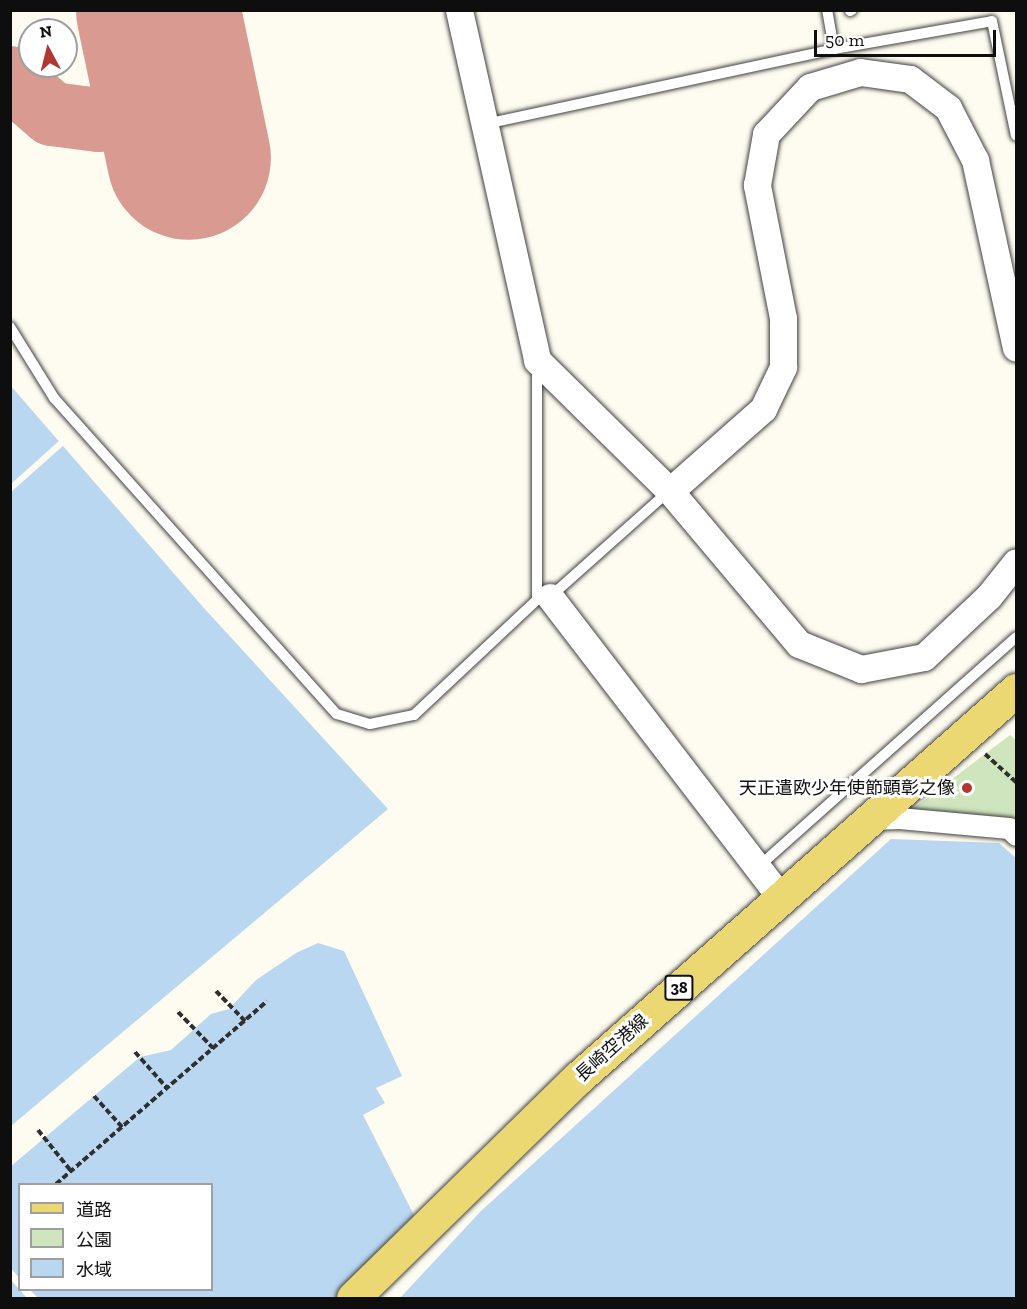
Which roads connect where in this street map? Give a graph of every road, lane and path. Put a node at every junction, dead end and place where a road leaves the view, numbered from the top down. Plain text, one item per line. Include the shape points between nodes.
1 (459, 10) edge
2 (827, 10) edge
3 (834, 49) junction
4 (485, 124) junction
5 (1017, 136) edge
6 (10, 327) edge
7 (1017, 348) edge
8 (537, 360) junction
9 (670, 491) junction
10 (1017, 562) edge
11 (543, 598) junction
12 (1017, 637) edge
13 (1017, 690) edge
14 (980, 750) dead end
15 (1017, 782) edge
16 (871, 819) junction
17 (1017, 835) edge
18 (757, 868) junction
19 (781, 898) junction
20 (216, 991) dead end
21 (267, 1001) dead end
22 (178, 1012) dead end
23 (244, 1021) junction
24 (213, 1048) junction
25 (135, 1052) dead end
26 (167, 1088) junction
27 (94, 1096) dead end
28 (122, 1127) junction
29 (38, 1130) dead end
30 (71, 1171) junction
31 (58, 1183) edge
32 (353, 1299) edge

1 - 4 street
2 - 3 lane
3 - 4 lane
3 - 5 lane via 992,21
4 - 8 street
6 - 11 lane via 54,398 337,714 370,724 414,716
7 - 9 street via 975,160 948,108 910,79 860,72 810,87 766,134 757,185 783,318 783,367 763,410
8 - 9 street
8 - 11 lane
9 - 10 street via 798,644 861,669 924,657 989,596
9 - 11 lane
11 - 18 street
12 - 18 lane
13 - 16 main road, 長崎空港線 / 38
14 - 15 path
16 - 17 street via 1009,828
16 - 19 main road, 長崎空港線 / 38
18 - 19 street
19 - 32 main road, 長崎空港線 / 38 via 579,1077
20 - 23 path
21 - 23 path
22 - 24 path
23 - 24 path
24 - 26 path
25 - 26 path
26 - 28 path
27 - 28 path
28 - 30 path
29 - 30 path
30 - 31 path

